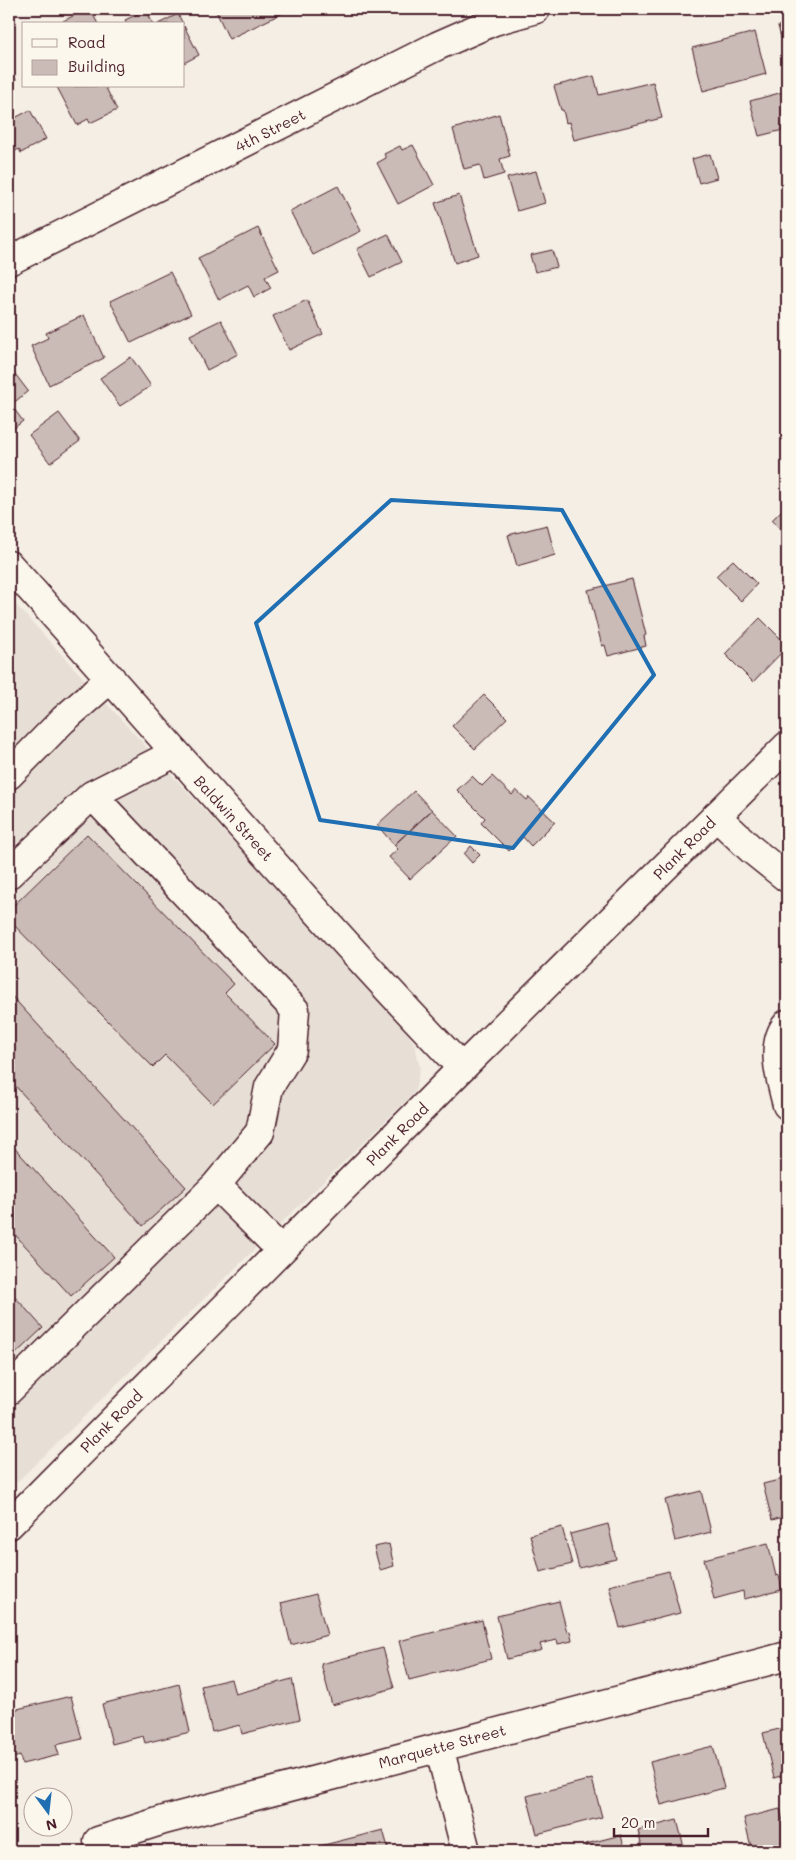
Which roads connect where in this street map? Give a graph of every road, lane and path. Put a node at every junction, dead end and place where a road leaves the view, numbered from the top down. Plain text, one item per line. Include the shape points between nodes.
1 (536, 9) edge
2 (9, 261) edge
3 (9, 565) edge
4 (111, 678) junction
5 (787, 746) edge
6 (175, 753) junction
7 (9, 775) edge
8 (92, 795) junction
9 (716, 816) junction
10 (9, 874) edge
11 (787, 878) edge
12 (787, 1024) edge
13 (462, 1068) junction
14 (787, 1105) edge
15 (216, 1185) junction
16 (281, 1250) junction
17 (9, 1390) edge
18 (9, 1525) edge
19 (787, 1656) edge
20 (439, 1747) junction
21 (98, 1841) dead end
22 (466, 1851) edge

1 - 2 street, 4th Street via 494,21 437,46
3 - 4 street, Baldwin Street
4 - 6 street, Baldwin Street
4 - 7 street via 63,720
5 - 9 street, Plank Road
6 - 8 street
6 - 13 street, Baldwin Street
8 - 10 street
8 - 15 street via 295,1010 292,1050 269,1087 260,1132
9 - 11 street
9 - 13 street, Plank Road
12 - 14 street via 778,1049 778,1069
13 - 16 street, Plank Road
15 - 16 street
15 - 17 street
16 - 18 street, Plank Road
19 - 20 street, Marquette Street
20 - 21 street, Marquette Street via 164,1820
20 - 22 street

